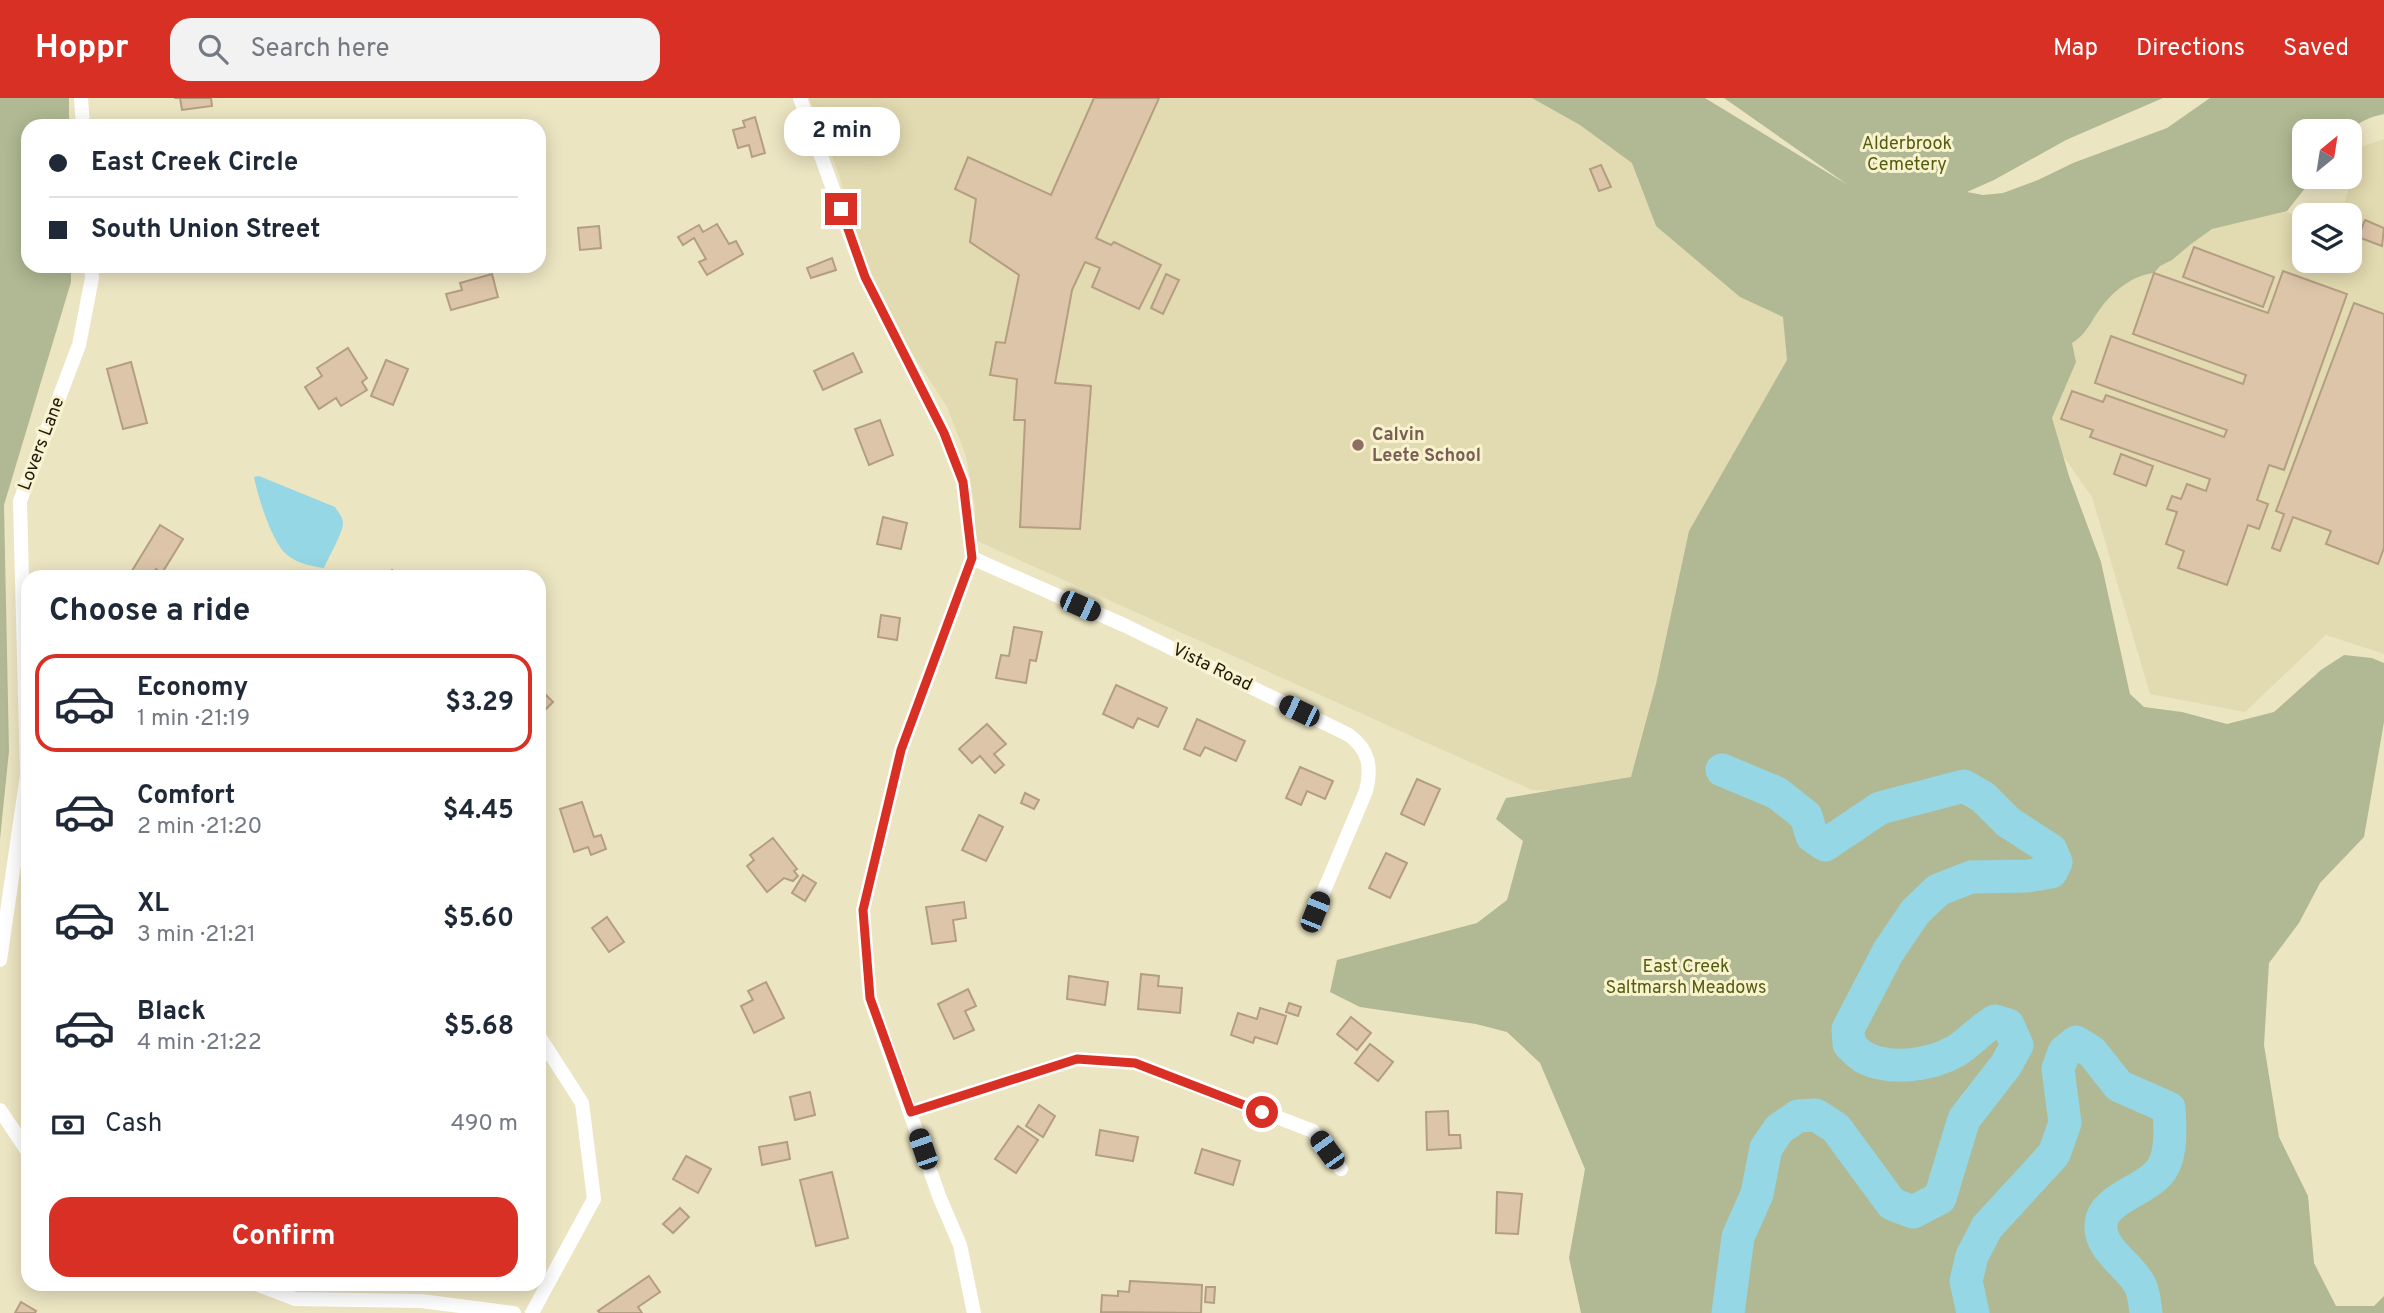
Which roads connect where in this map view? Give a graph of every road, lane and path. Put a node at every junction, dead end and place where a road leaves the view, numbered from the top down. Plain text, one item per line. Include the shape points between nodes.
1 (81, 98) edge
2 (800, 98) edge
3 (82, 119) edge
4 (92, 273) edge
5 (972, 558) junction
6 (22, 570) edge
7 (21, 816) edge
8 (1315, 912) dead end
9 (0, 960) edge
10 (546, 1047) edge
11 (0, 1110) edge
12 (911, 1112) junction
13 (21, 1142) edge
14 (1341, 1169) dead end
15 (546, 1287) edge
16 (268, 1291) edge
17 (544, 1291) edge
18 (295, 1306) edge
19 (514, 1313) edge
20 (532, 1313) edge
21 (974, 1313) edge

1 - 3 street
2 - 5 street via 865,277 944,433 963,482
4 - 6 street, Lovers Lane via 79,345 20,501
5 - 8 street, Vista Road via 1126,626 1358,742 1369,763 1366,791
5 - 12 street via 901,750 863,910 870,998
7 - 9 street, Lovers Lane
10 - 15 street via 582,1103 594,1199
11 - 13 street
12 - 14 street via 1077,1059 1135,1063 1313,1131
12 - 21 street via 960,1245
16 - 18 street
17 - 20 street
18 - 19 street via 421,1301

